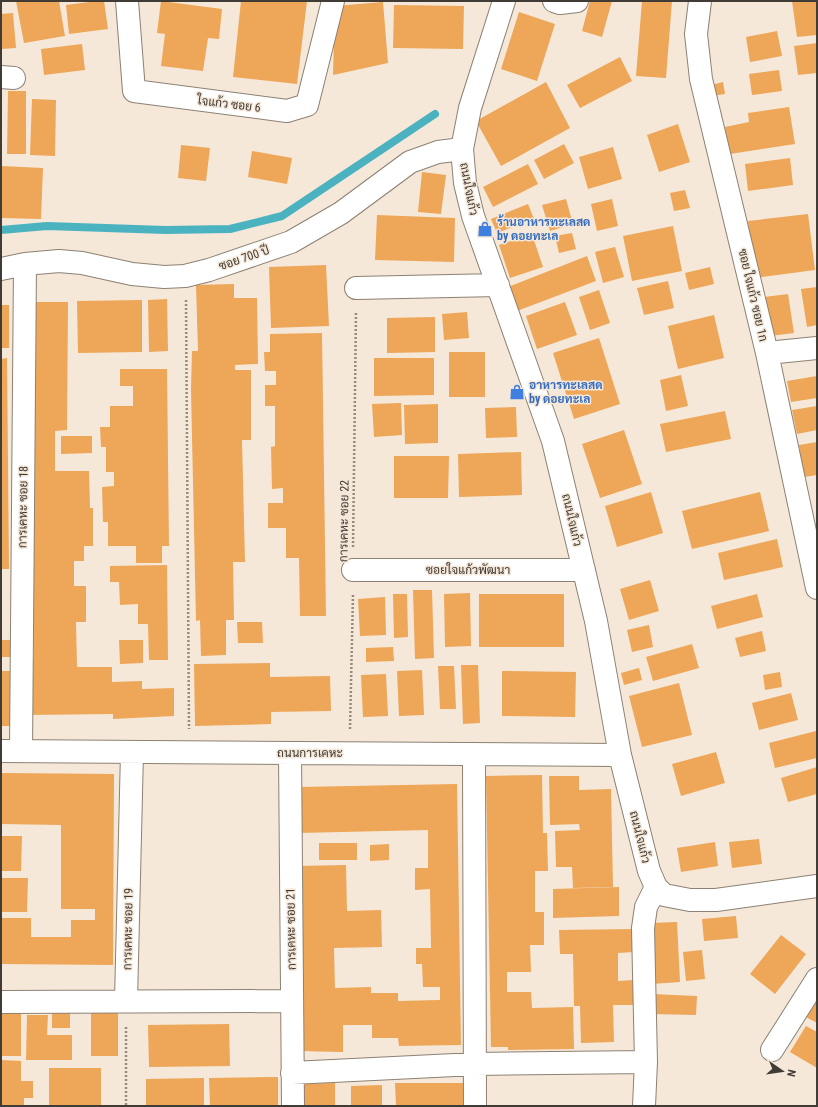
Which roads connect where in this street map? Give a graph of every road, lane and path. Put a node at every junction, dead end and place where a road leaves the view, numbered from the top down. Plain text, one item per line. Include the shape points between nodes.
1 (127, 1) edge
2 (333, 1) edge
3 (504, 1) edge
4 (554, 1) edge
5 (577, 1) edge
6 (700, 1) edge
7 (462, 149) junction
8 (25, 264) junction
9 (1, 269) edge
10 (186, 276) junction
11 (498, 285) junction
12 (356, 288) joint
13 (817, 348) edge
14 (767, 353) junction
15 (353, 570) junction
16 (584, 570) junction
17 (817, 588) edge
18 (11, 751) edge
19 (132, 752) junction
20 (189, 752) junction
21 (290, 753) junction
22 (350, 753) junction
23 (474, 754) junction
24 (620, 755) junction
25 (817, 886) edge
26 (656, 887) junction
27 (817, 979) edge
28 (126, 1001) junction
29 (292, 1001) junction
30 (1, 1002) edge
31 (772, 1050) dead end
32 (646, 1062) junction
33 (475, 1064) junction
34 (292, 1073) junction
35 (126, 1106) edge
36 (292, 1106) edge
37 (475, 1106) edge
38 (644, 1106) edge

1 - 2 street, ใจแก้ว ซอย 6 via 134,91 287,111 307,104
3 - 7 street, ถนนใจแก้ว via 470,108
4 - 5 street
6 - 14 street, ซอย ใจแก้ว ซอย 1ก via 696,34 701,79
7 - 10 street, ซอย 700 ปี via 438,152 410,162 341,214 291,242
7 - 11 street, ถนนใจแก้ว via 465,183 473,216
8 - 9 street, ซอย 700 ปี
8 - 10 street, ซอย 700 ปี via 59,261 82,263 132,274
8 - 18 street, การเคหะ ซอย 18
10 - 20 path
11 - 12 street
11 - 16 street, ถนนใจแก้ว via 553,441
12 - 15 path, การเคหะ ซอย 22
13 - 14 street
14 - 17 street, ซอย ใจแก้ว ซอย 1ก
15 - 16 street, ซอยใจแก้วพัฒนา
15 - 22 path, การเคหะ ซอย 22
16 - 24 street, ถนนใจแก้ว via 596,621
18 - 19 street, ถนนการเคหะ
19 - 20 street, ถนนการเคหะ
19 - 28 street, การเคหะ ซอย 19
20 - 21 street, ถนนการเคหะ
21 - 22 street, ถนนการเคหะ
21 - 29 street, การเคหะ ซอย 21
22 - 23 street, ถนนการเคหะ
23 - 24 street, ถนนการเคหะ
23 - 33 street
24 - 26 street, ถนนใจแก้ว via 649,871
25 - 26 street via 716,900 690,900 664,895
26 - 32 street via 646,907 643,928
27 - 31 street
28 - 29 street
28 - 30 street
28 - 35 path
29 - 34 street, การเคหะ ซอย 21
32 - 33 street
32 - 38 street
33 - 34 street
33 - 37 street
34 - 36 street, การเคหะ ซอย 21

